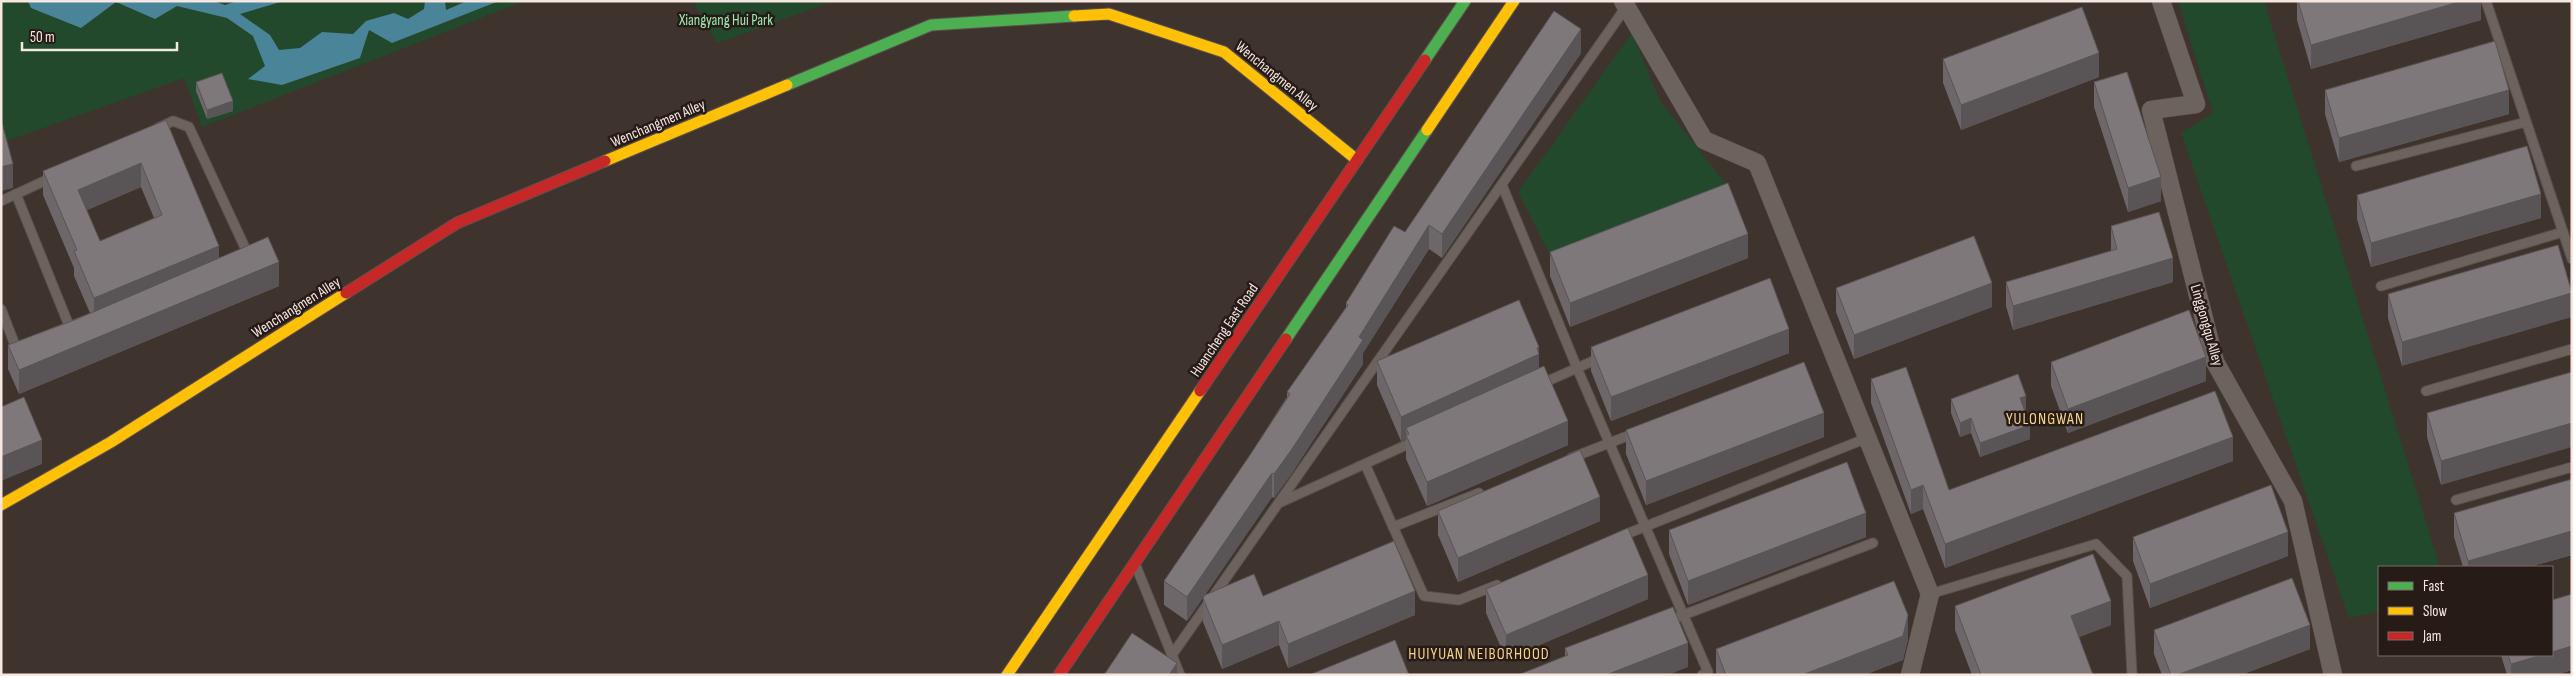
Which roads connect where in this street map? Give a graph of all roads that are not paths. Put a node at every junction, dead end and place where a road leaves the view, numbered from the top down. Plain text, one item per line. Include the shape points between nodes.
1 (1465, 1) edge
2 (1514, 1) edge
3 (2160, 1) edge
4 (2486, 1) edge
5 (1624, 4) edge
6 (2526, 122) junction
7 (147, 133) edge
8 (1357, 160) junction
9 (2356, 166) dead end
10 (59, 174) edge
11 (1502, 185) junction
12 (16, 194) junction
13 (1, 201) edge
14 (2563, 232) junction
15 (2572, 259) edge
16 (242, 267) edge
17 (2381, 286) dead end
18 (1, 309) edge
19 (74, 337) edge
20 (2572, 349) edge
21 (1613, 352) edge
22 (29, 356) edge
23 (1577, 368) junction
24 (1533, 388) edge
25 (2426, 391) dead end
26 (1646, 429) edge
27 (1427, 436) edge
28 (1867, 438) junction
29 (1610, 443) junction
30 (1564, 460) edge
31 (1365, 464) junction
32 (2572, 467) edge
33 (1492, 488) edge
34 (2456, 500) dead end
35 (1279, 503) junction
36 (1, 505) edge
37 (1645, 526) junction
38 (1393, 527) junction
39 (1610, 540) edge
40 (1873, 543) dead end
41 (1135, 563) junction
42 (1503, 582) edge
43 (1930, 594) junction
44 (1684, 615) junction
45 (1665, 622) edge
46 (1172, 655) junction
47 (1008, 675) edge
48 (1059, 675) edge
49 (1180, 675) edge
50 (1702, 675) edge
51 (1910, 675) edge
52 (2132, 675) edge
53 (2333, 675) edge

1 - 8 main road, Huancheng East Road
2 - 41 main road
3 - 53 street, Linggongqu Alley via 2196,104 2151,110 2215,362 2293,502
4 - 6 lane
5 - 11 lane
5 - 28 street via 1704,140 1757,163
6 - 9 lane
6 - 14 lane
7 - 16 lane via 173,121 189,126 247,252
8 - 36 main road, Wenchangmen Alley via 1224,52 1108,14 932,25 457,223 111,442
8 - 47 main road, Huancheng East Road
10 - 12 lane
11 - 23 lane
11 - 35 lane
12 - 13 lane
12 - 19 lane
14 - 15 lane
14 - 17 lane
18 - 22 lane via 15,345
20 - 25 lane
21 - 23 lane
23 - 24 lane
23 - 29 lane
26 - 29 lane
27 - 31 lane
28 - 37 lane
28 - 43 street
29 - 30 lane
29 - 37 lane
31 - 35 lane
31 - 38 lane
32 - 34 lane
33 - 38 lane
35 - 46 lane
37 - 39 lane
37 - 44 lane
38 - 42 lane via 1424,596 1459,600
40 - 44 lane
41 - 46 lane
41 - 48 main road
43 - 51 street
43 - 52 lane via 2096,544 2127,576
44 - 45 lane
44 - 50 lane via 1708,672
46 - 49 lane

